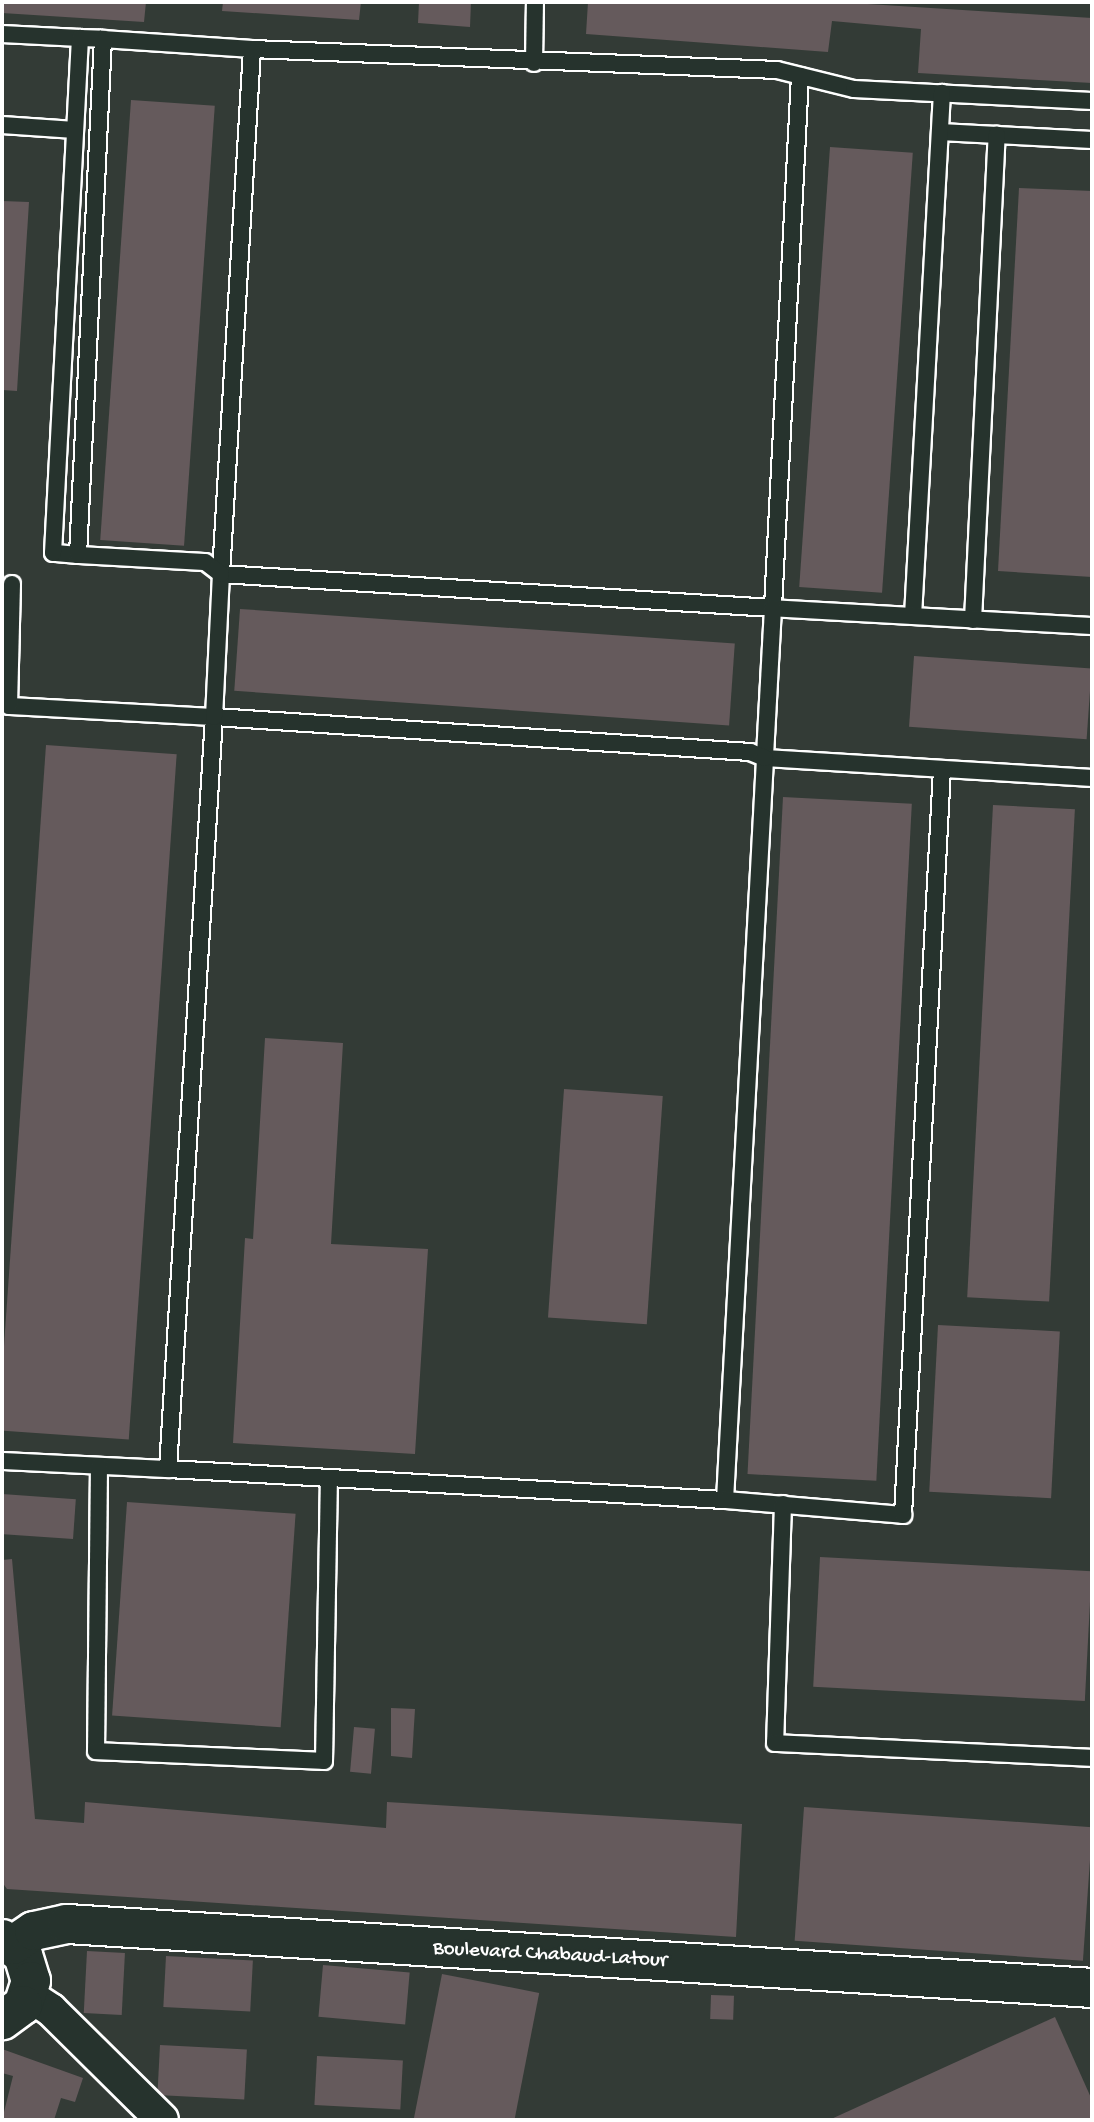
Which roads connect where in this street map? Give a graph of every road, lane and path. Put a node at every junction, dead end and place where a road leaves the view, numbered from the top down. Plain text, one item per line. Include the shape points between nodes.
1 (535, 2) edge
2 (2, 34) edge
3 (80, 38) junction
4 (103, 39) junction
5 (252, 49) junction
6 (534, 63) junction
7 (800, 76) junction
8 (942, 93) junction
9 (1092, 101) edge
10 (2, 125) edge
11 (75, 130) junction
12 (940, 132) junction
13 (997, 135) junction
14 (1092, 140) edge
15 (78, 555) junction
16 (221, 574) junction
17 (12, 584) dead end
18 (773, 608) junction
19 (914, 616) junction
20 (974, 620) junction
21 (1092, 626) edge
22 (5, 709) edge
23 (214, 718) junction
24 (765, 758) junction
25 (943, 769) junction
26 (1092, 778) edge
27 (2, 1461) edge
28 (99, 1466) junction
29 (168, 1469) junction
30 (329, 1478) junction
31 (725, 1500) junction
32 (783, 1504) junction
33 (1092, 1758) edge
34 (7, 1942) edge
35 (1092, 1987) edge
36 (15, 2007) edge
37 (162, 2120) edge

1 - 6 lane
2 - 3 lane
3 - 4 lane
3 - 11 lane
4 - 5 lane
4 - 15 lane
5 - 6 lane
5 - 16 lane
6 - 7 lane via 777,70
7 - 8 lane via 854,89
7 - 18 lane
8 - 9 lane
8 - 12 lane
10 - 11 lane
11 - 15 lane via 53,553
12 - 13 lane
12 - 19 lane
13 - 14 lane
13 - 20 lane
15 - 16 lane via 205,562
16 - 18 lane
16 - 23 lane
17 - 22 lane
18 - 19 lane
18 - 24 lane
19 - 20 lane
20 - 21 lane
22 - 23 lane
23 - 24 lane via 750,752
23 - 29 lane
24 - 25 lane
24 - 31 lane
25 - 26 lane
25 - 32 lane via 903,1515
27 - 28 lane
28 - 29 lane
28 - 30 lane via 96,1751 110,1752 324,1761
29 - 30 lane
30 - 31 lane
31 - 32 lane
32 - 33 lane via 775,1743
34 - 35 street, Boulevard Chabaud-Latour via 67,1924
34 - 36 street via 29,1967
36 - 37 street via 51,2010

